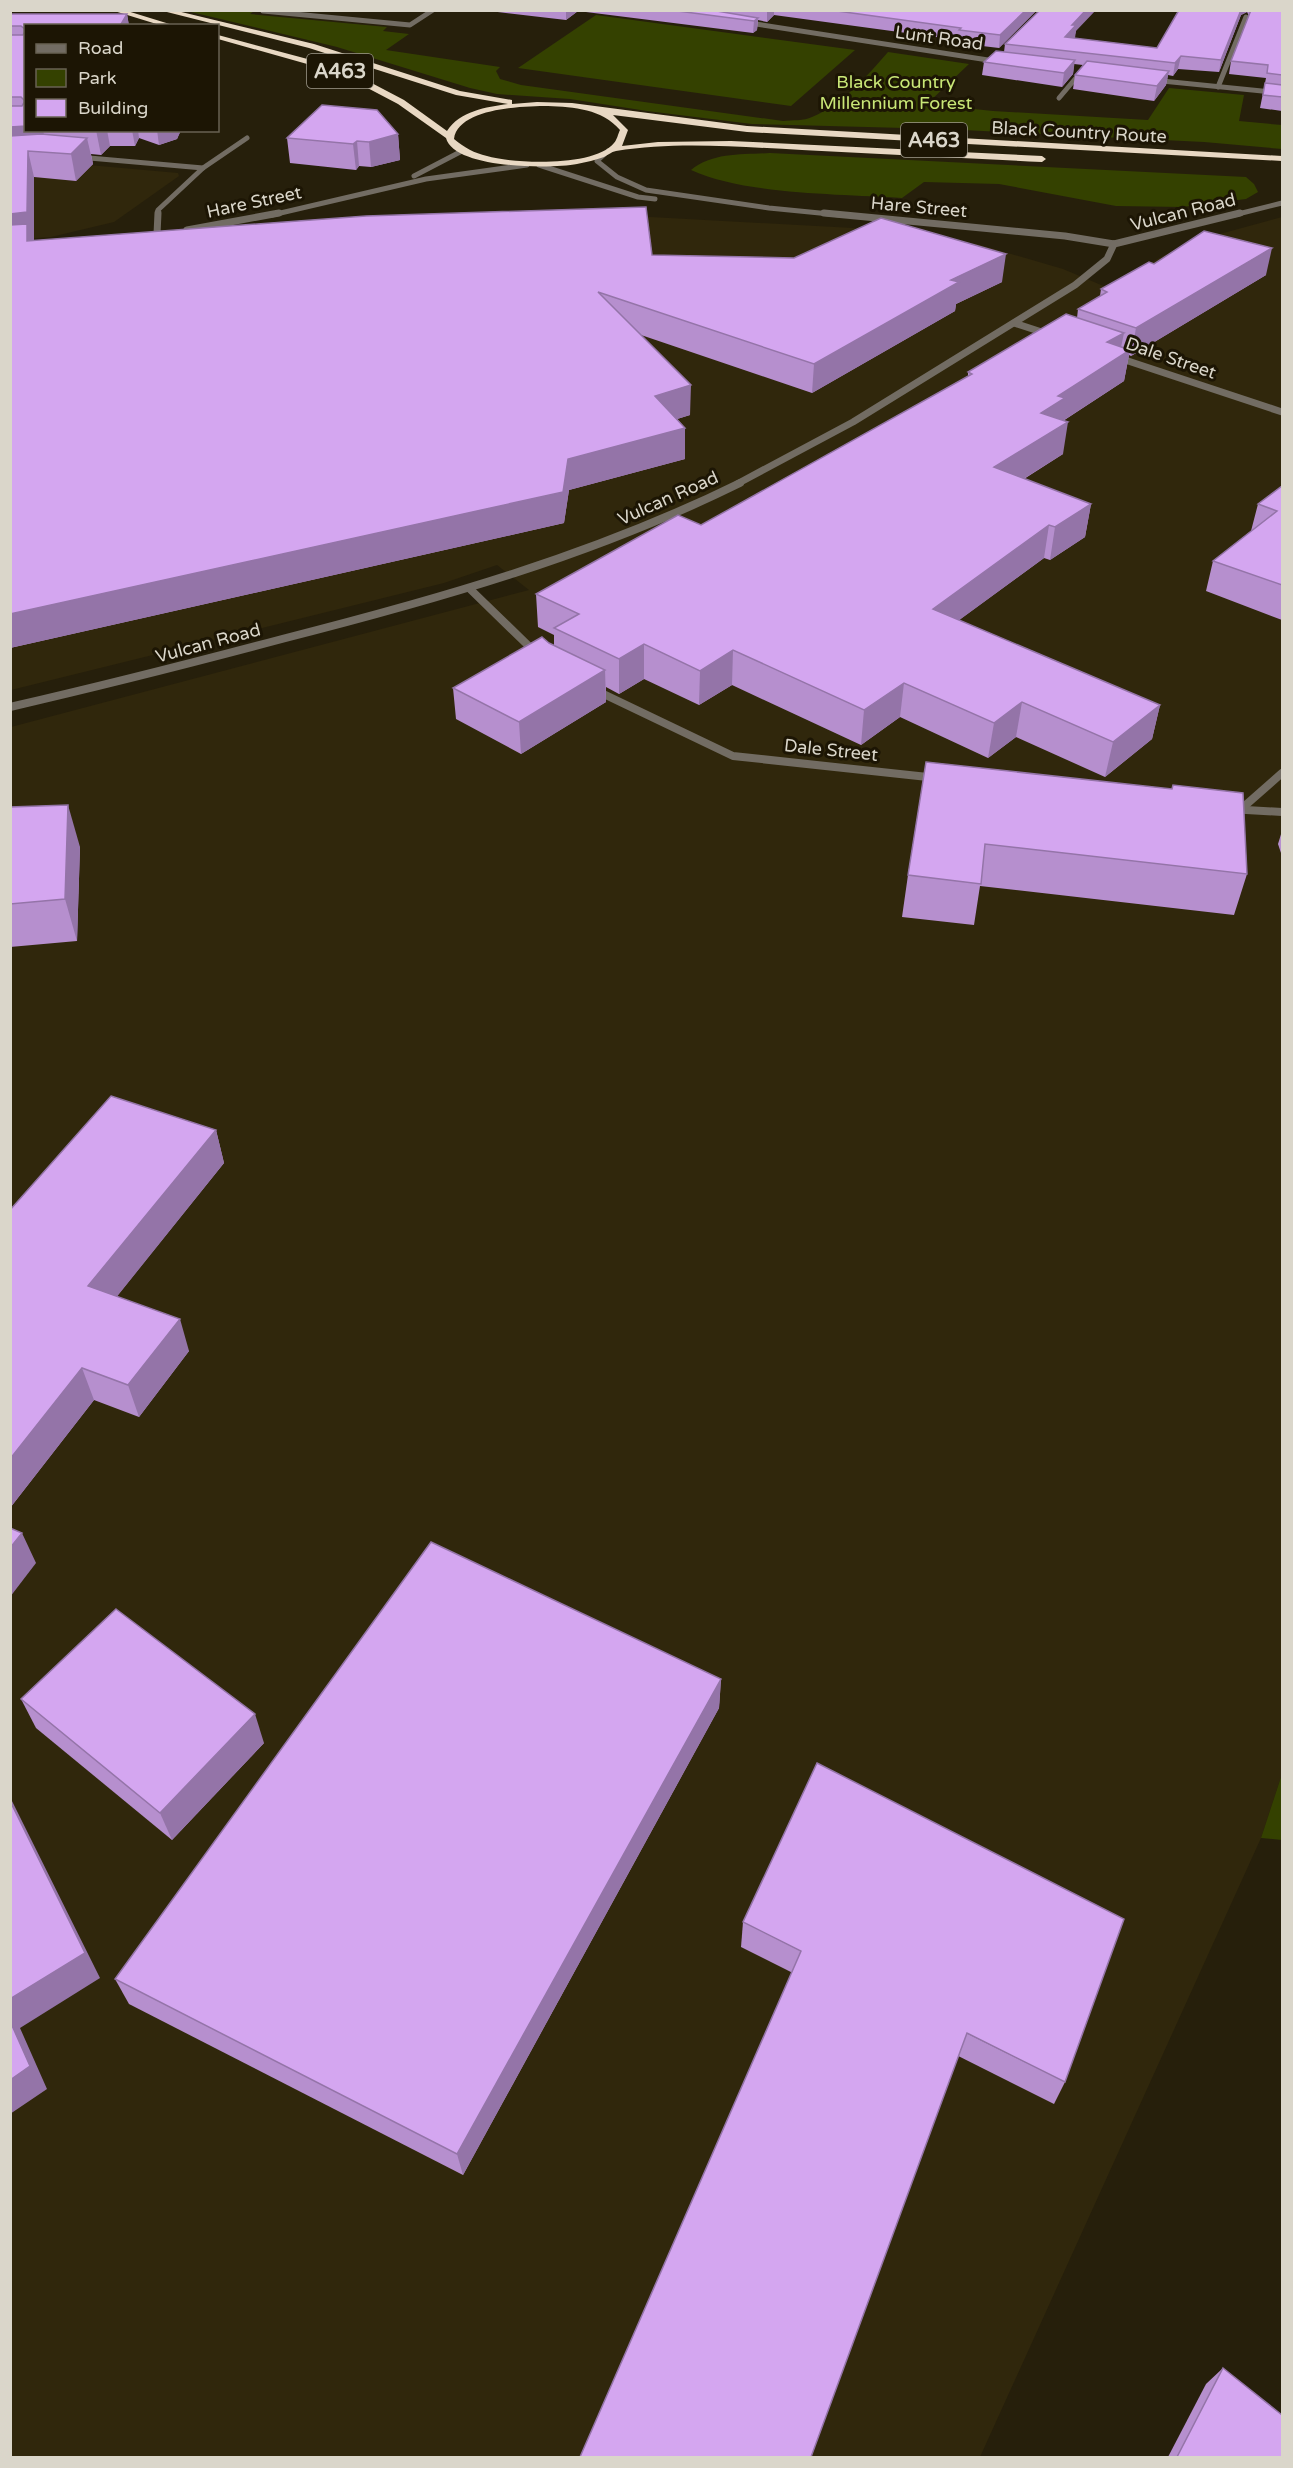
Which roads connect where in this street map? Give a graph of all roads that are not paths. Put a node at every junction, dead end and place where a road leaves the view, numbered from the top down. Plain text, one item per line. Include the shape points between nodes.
1 (114, 10) edge
2 (162, 10) edge
3 (433, 10) edge
4 (264, 11) edge
5 (1246, 17) edge
6 (739, 21) edge
7 (166, 24) edge
8 (219, 37) edge
9 (1001, 52) edge
10 (993, 60) junction
11 (1003, 62) edge
12 (1092, 73) edge
13 (1149, 79) edge
14 (1218, 87) junction
15 (1282, 93) edge
16 (1059, 98) dead end
17 (526, 105) junction
18 (587, 109) junction
19 (449, 136) junction
20 (247, 138) dead end
21 (610, 150) junction
22 (462, 151) junction
23 (69, 157) edge
24 (1282, 159) edge
25 (1058, 160) dead end
26 (527, 165) junction
27 (539, 165) junction
28 (203, 168) junction
29 (394, 185) junction
30 (722, 202) junction
31 (1282, 203) edge
32 (178, 231) edge
33 (168, 232) edge
34 (157, 234) junction
35 (146, 235) edge
36 (1114, 244) junction
37 (1014, 322) junction
38 (1057, 337) edge
39 (1100, 351) edge
40 (1282, 412) edge
41 (470, 589) junction
42 (544, 661) edge
43 (585, 684) edge
44 (10, 707) edge
45 (1282, 773) edge
46 (945, 778) edge
47 (1216, 807) edge
48 (1240, 810) junction
49 (1282, 812) edge

1 - 7 highway
2 - 17 highway, A463 via 311,46 459,93
3 - 4 street via 410,25
5 - 14 street
6 - 10 street, Lunt Road
8 - 19 highway, A463 via 342,71 401,102
9 - 10 street
10 - 11 street, Lunt Road
12 - 16 street via 1078,72
13 - 14 street
14 - 15 street
17 - 18 highway, Black Country Route
17 - 19 highway via 471,116 456,124
18 - 21 highway via 622,127 623,138
18 - 24 highway, Black Country Route / A463 via 747,129
19 - 22 highway
20 - 28 street
21 - 25 highway, Black Country Route / A463 via 731,144
21 - 27 highway, Black Country Route via 575,161
21 - 30 street, Hare Street via 597,161 636,186
22 - 26 highway, Black Country Route via 487,160
22 - 29 street, Hare Street
23 - 28 street
26 - 27 highway, Black Country Route
26 - 29 street, Hare Street
27 - 30 street, Hare Street via 638,196 687,203
28 - 34 street via 158,210
29 - 32 street, Hare Street via 267,216
30 - 36 street, Hare Street
31 - 36 street, Vulcan Road
33 - 34 street
34 - 35 street
36 - 37 street, Vulcan Road via 1107,259 1075,285
37 - 38 street
37 - 41 street, Vulcan Road via 845,426 715,495 603,544
39 - 40 street, Dale Street
41 - 42 street
41 - 44 street, Vulcan Road via 109,685
43 - 46 street, Dale Street via 733,756
45 - 48 street
47 - 48 street
48 - 49 street

